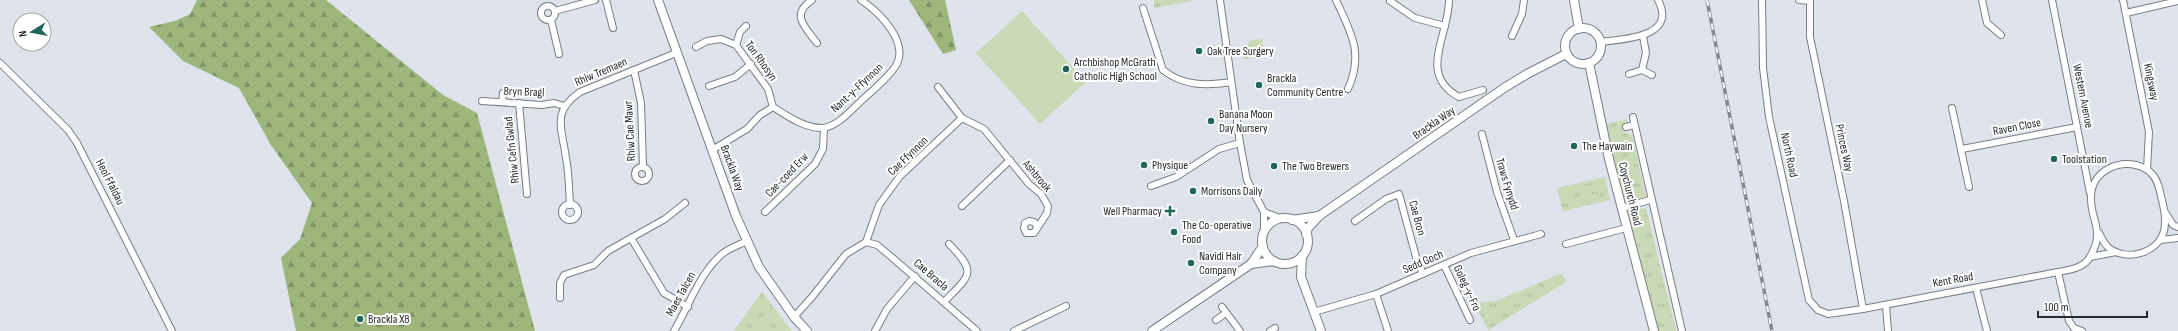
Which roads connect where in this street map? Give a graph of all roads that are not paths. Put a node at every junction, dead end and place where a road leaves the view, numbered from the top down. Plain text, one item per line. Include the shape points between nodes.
1 (595, 0) edge
2 (606, 0) edge
3 (658, 0) edge
4 (812, 0) edge
5 (861, 0) edge
6 (1220, 0) edge
7 (1336, 0) edge
8 (1449, 0) edge
9 (1524, 0) edge
10 (1574, 0) edge
11 (1658, 0) edge
12 (1762, 0) edge
13 (1799, 0) edge
14 (1982, 0) edge
15 (2052, 0) edge
16 (2123, 0) edge
17 (1390, 1) dead end
18 (2178, 1) edge
19 (1143, 8) dead end
20 (555, 12) junction
21 (2126, 13) junction
22 (611, 19) junction
23 (551, 20) junction
24 (603, 21) dead end
25 (746, 26) dead end
26 (1444, 26) junction
27 (613, 28) dead end
28 (1578, 29) junction
29 (2001, 35) dead end
30 (1512, 36) dead end
31 (1643, 36) junction
32 (1601, 42) junction
33 (817, 43) dead end
34 (736, 45) junction
35 (696, 47) dead end
36 (676, 53) junction
37 (559, 54) dead end
38 (1566, 54) junction
39 (1589, 62) junction
40 (0, 63) edge
41 (751, 64) junction
42 (634, 70) junction
43 (1642, 70) junction
44 (1629, 74) dead end
45 (1652, 75) dead end
46 (1231, 82) junction
47 (709, 86) dead end
48 (938, 86) dead end
49 (1348, 89) dead end
50 (1484, 90) dead end
51 (504, 93) dead end
52 (482, 101) dead end
53 (502, 102) junction
54 (518, 104) junction
55 (564, 106) junction
56 (773, 107) junction
57 (1952, 108) dead end
58 (1633, 117) dead end
59 (962, 118) junction
60 (1634, 125) junction
61 (1626, 127) dead end
62 (2077, 127) junction
63 (824, 128) junction
64 (1482, 134) dead end
65 (1240, 143) junction
66 (1962, 149) junction
67 (712, 150) junction
68 (1010, 160) junction
69 (643, 167) dead end
70 (2147, 169) junction
71 (1151, 186) dead end
72 (1968, 188) dead end
73 (527, 194) dead end
74 (2091, 196) junction
75 (1650, 200) junction
76 (685, 203) dead end
77 (570, 205) dead end
78 (962, 206) dead end
79 (1622, 208) junction
80 (2164, 210) junction
81 (765, 212) dead end
82 (1264, 212) junction
83 (1319, 216) junction
84 (1282, 219) junction
85 (1292, 220) junction
86 (1355, 220) dead end
87 (1037, 226) dead end
88 (2178, 227) edge
89 (1626, 228) junction
90 (1264, 233) junction
91 (2099, 233) junction
92 (1306, 234) junction
93 (1541, 234) dead end
94 (631, 238) junction
95 (2178, 238) edge
96 (1514, 240) junction
97 (2160, 240) junction
98 (747, 241) junction
99 (866, 242) junction
100 (949, 244) dead end
101 (1566, 244) dead end
102 (1262, 246) junction
103 (2116, 252) junction
104 (1302, 256) junction
105 (2090, 257) junction
106 (1274, 261) junction
107 (1251, 264) junction
108 (1285, 264) junction
109 (1444, 264) junction
110 (2058, 272) junction
111 (1423, 274) junction
112 (915, 276) junction
113 (1301, 277) junction
114 (1976, 288) junction
115 (1376, 294) junction
116 (560, 298) dead end
117 (944, 302) junction
118 (1886, 305) junction
119 (1066, 306) dead end
120 (688, 307) junction
121 (1222, 307) dead end
122 (1818, 310) joint
123 (1863, 310) junction
124 (1314, 312) junction
125 (1226, 313) junction
126 (794, 317) junction
127 (1216, 320) dead end
128 (1470, 320) dead end
129 (972, 330) edge
130 (172, 331) edge
131 (674, 331) edge
132 (807, 331) edge
133 (875, 331) edge
134 (1014, 331) edge
135 (1152, 331) edge
136 (1240, 331) edge
137 (1321, 331) edge
138 (1388, 331) edge
139 (1654, 331) edge
140 (1682, 331) edge
141 (1888, 331) edge
142 (1987, 331) edge
143 (2082, 331) edge

1 - 20 street
2 - 22 street
3 - 36 street, Brackla Way
4 - 33 street via 800,12 800,19
5 - 63 street, Nant-y-Ffynnon via 872,7 889,27 898,44 900,55 896,67 881,83 836,123
6 - 46 street
7 - 49 street via 1356,48 1354,76
8 - 26 street
9 - 30 street via 1522,14
10 - 28 street
11 - 31 street via 1661,5 1660,22
12 - 122 street, North Road via 1763,68 1770,117 1809,300
13 - 123 street, Princes Way via 1810,1 1810,36 1844,201
14 - 29 street via 1987,23
15 - 62 street, Western Avenue
16 - 21 street, Kingsway
17 - 26 street via 1415,18
18 - 21 street
19 - 46 street via 1163,70 1171,77 1187,84
20 - 23 street
20 - 23 street via 549,6 542,10 544,18
21 - 70 street, Kingsway via 2149,132
22 - 24 street
22 - 27 street
23 - 37 street
25 - 34 street via 740,32
26 - 50 street via 1437,62 1440,80 1445,88 1459,97
28 - 32 street via 1593,31
28 - 38 street via 1567,39
31 - 32 street
31 - 43 street via 1646,53
32 - 39 street via 1598,55
34 - 35 street, Ton Rhosyn via 721,39 707,41
34 - 41 street, Ton Rhosyn
36 - 42 street, Rhiw Tremaen
36 - 67 street, Brackla Way
38 - 39 street via 1577,63
38 - 83 street, Brackla Way via 1504,88
39 - 79 street, Coychurch Road via 1597,111
40 - 130 street, Heol Ffaldau via 68,130 76,142
41 - 47 street via 735,77
41 - 56 street, Ton Rhosyn via 768,89
42 - 55 street, Rhiw Tremaen via 580,92
42 - 69 street, Rhiw Cae Mawr via 641,103
43 - 44 street
43 - 45 street
46 - 65 street
48 - 59 street
51 - 53 street
52 - 53 street, Bryn Bragl
53 - 54 street, Bryn Bragl
54 - 55 street, Bryn Bragl via 554,103
54 - 73 street, Rhiw Cefn Gwlad
55 - 77 street via 560,129 566,157
56 - 63 street via 803,123
56 - 67 street via 760,115 747,129
57 - 66 street
58 - 60 street
59 - 68 street, Ashbrook via 984,129
59 - 99 street, Cae Ffynnon via 900,176 879,205
60 - 61 street
60 - 75 street
62 - 66 street, Raven Close
62 - 74 street, Western Avenue
63 - 81 street, Cae-coed Erw via 823,149 815,164
64 - 96 street, Traws Fynydd via 1497,192
65 - 71 street via 1219,149 1176,177
65 - 82 street via 1247,180
66 - 72 street
67 - 98 street, Brackla Way
68 - 78 street, Ashbrook
68 - 87 street, Ashbrook via 1029,184 1041,194 1048,206 1045,220
70 - 74 street via 2131,164 2116,165 2101,174
70 - 80 street via 2157,182
74 - 91 street
75 - 79 street
75 - 140 street
76 - 94 street via 665,219
79 - 89 street, Coychurch Road
80 - 88 street via 2173,225
80 - 97 street via 2164,226
82 - 84 street
82 - 90 street
83 - 85 street, Brackla Way
83 - 92 street, Brackla Way
84 - 85 street
84 - 90 street via 1272,222
85 - 92 street via 1302,227
86 - 111 street, Cae Bron via 1386,199 1399,194
89 - 101 street
89 - 139 street, Coychurch Road
90 - 102 street
91 - 103 street via 2104,242
91 - 105 street via 2098,242
92 - 104 street via 1308,242
93 - 96 street, Sedd Goch
94 - 116 street via 608,251 594,264 564,275 560,283
94 - 120 street via 664,293
95 - 97 street
96 - 109 street, Sedd Goch
97 - 103 street via 2141,254
98 - 120 street, Maes Talcen via 722,254 701,279
98 - 126 street, Brackla Way via 759,267
99 - 112 street, Cae Bracla via 877,245
99 - 126 street via 846,254
100 - 117 street via 965,260 968,271 965,280
102 - 106 street
102 - 107 street
103 - 105 street, Kent Road
104 - 108 street
104 - 113 street
105 - 110 street, Kent Road via 2081,265
106 - 107 street
106 - 108 street
107 - 135 street
108 - 113 street
109 - 111 street, Sedd Goch
109 - 128 street, Goleg-y-Fro
110 - 114 street, Kent Road
110 - 143 street via 2069,321 2074,328
111 - 115 street, Sedd Goch
112 - 117 street, Cae Bracla
112 - 133 street via 887,309
113 - 124 street
114 - 118 street, Kent Road
114 - 142 street
115 - 124 street, Sedd Goch
115 - 138 street
117 - 129 street, Cae Bracla
118 - 123 street, Kent Road
118 - 141 street
119 - 134 street
120 - 131 street, Maes Talcen
121 - 125 street
122 - 123 street, Kent Road via 1828,314
124 - 137 street
125 - 127 street
125 - 136 street
126 - 132 street, Brackla Way

